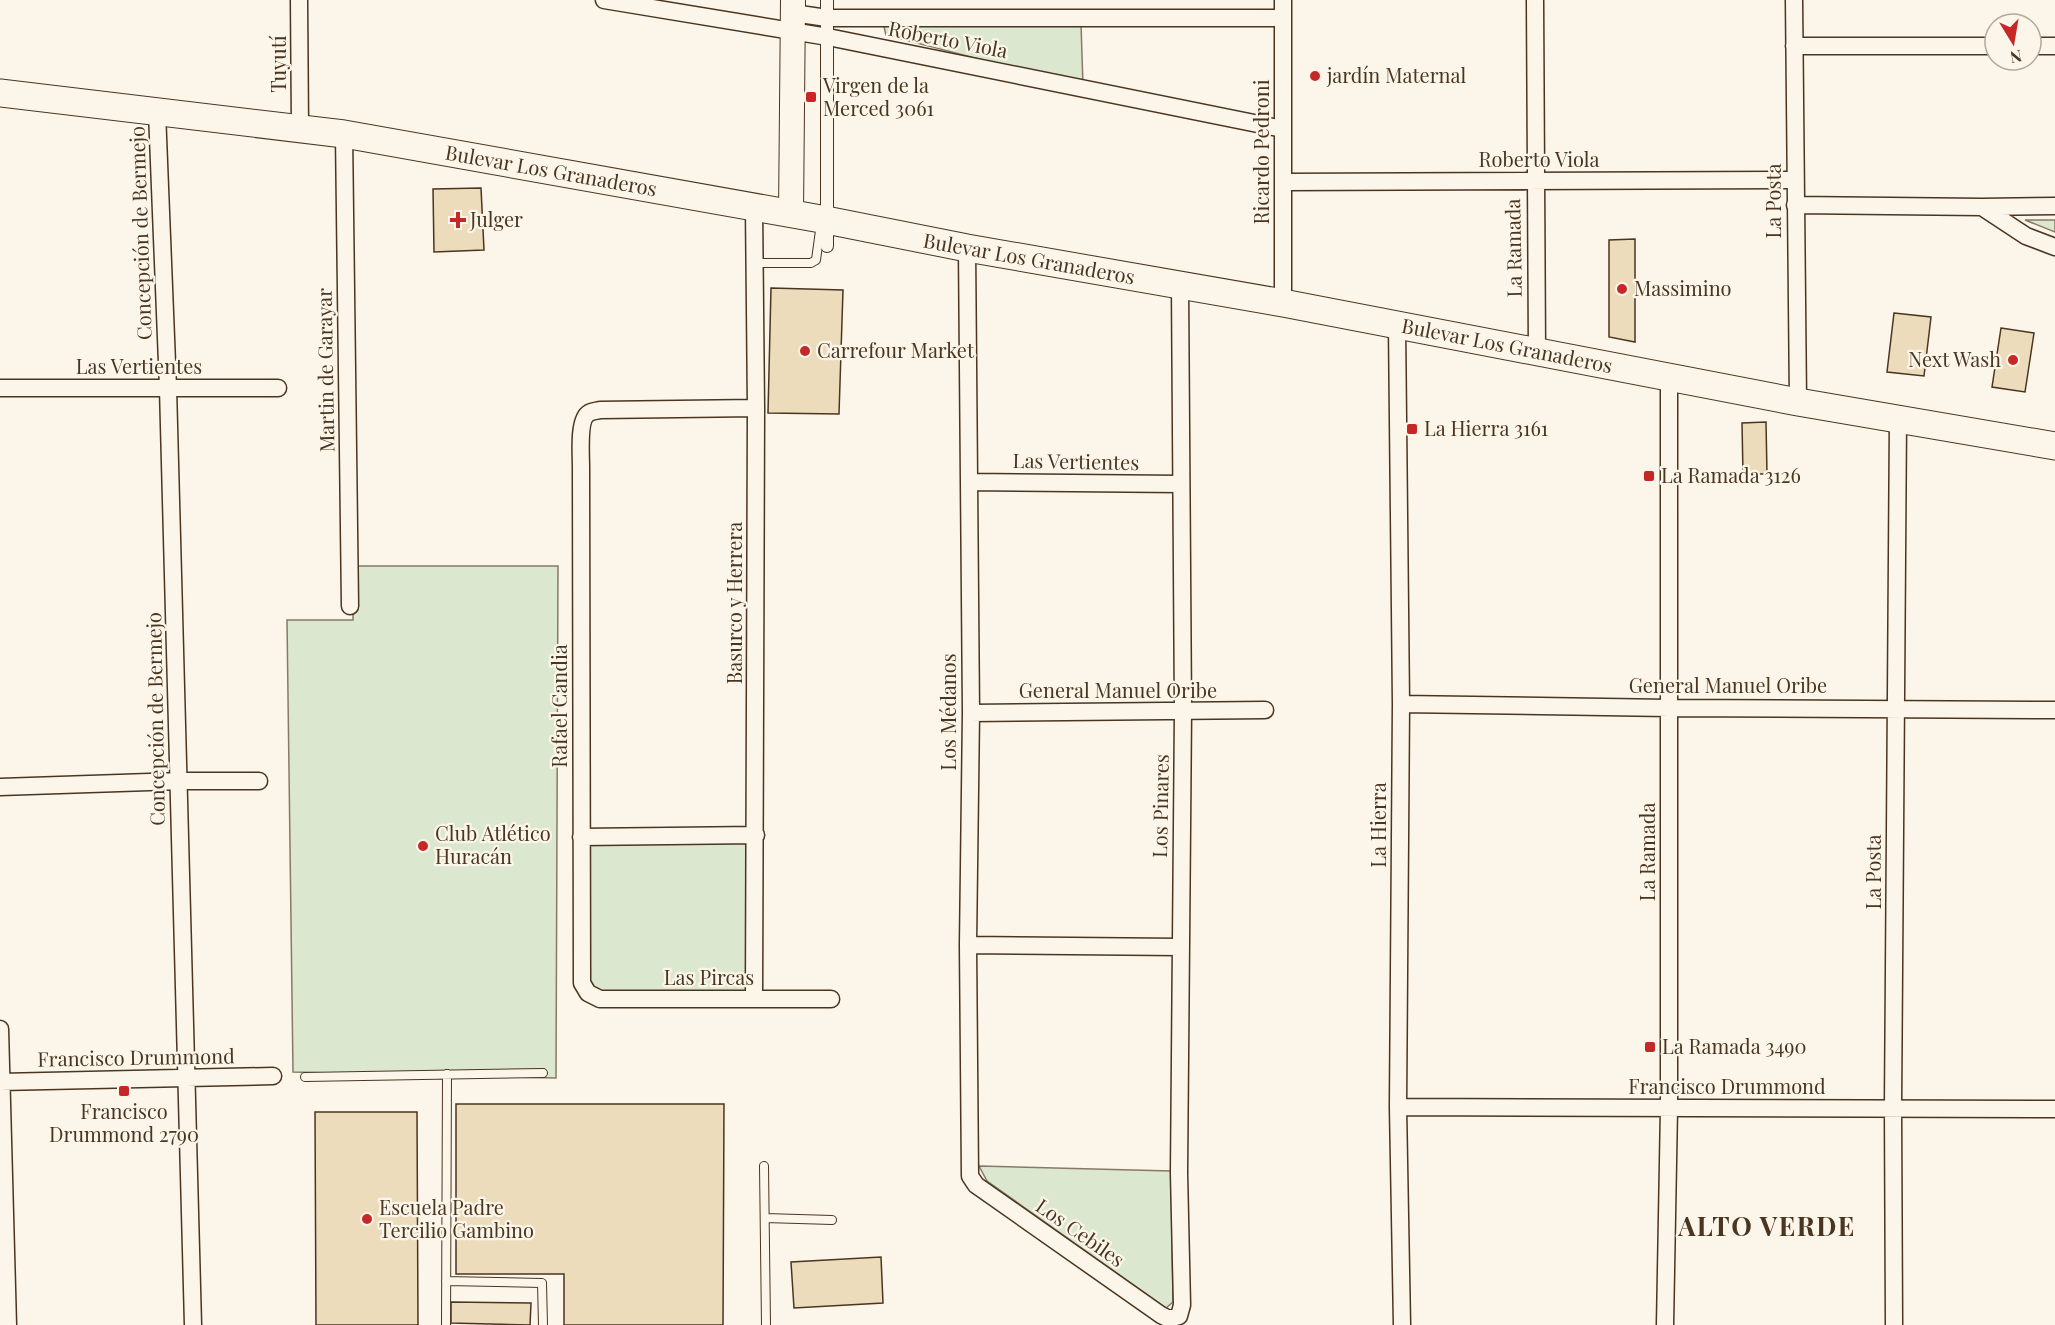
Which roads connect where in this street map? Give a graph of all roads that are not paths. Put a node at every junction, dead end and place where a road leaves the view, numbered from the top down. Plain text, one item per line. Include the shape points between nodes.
1 (299, 0) edge
2 (604, 0) edge
3 (827, 0) edge
4 (1283, 0) edge
5 (1535, 0) edge
6 (1794, 0) edge
7 (793, 15) edge
8 (827, 18) junction
9 (1283, 18) junction
10 (828, 37) junction
11 (1794, 46) junction
12 (1983, 46) edge
13 (0, 93) edge
14 (157, 112) junction
15 (300, 127) junction
16 (1283, 129) junction
17 (344, 134) junction
18 (1795, 180) junction
19 (1535, 181) junction
20 (1284, 182) junction
21 (1795, 205) junction
22 (2055, 206) edge
23 (1982, 207) junction
24 (754, 208) junction
25 (791, 214) junction
26 (825, 229) junction
27 (2055, 247) edge
28 (967, 248) junction
29 (754, 263) junction
30 (1180, 286) junction
31 (1283, 303) junction
32 (1397, 325) junction
33 (1536, 352) junction
34 (1669, 378) junction
35 (0, 388) edge
36 (168, 388) junction
37 (278, 388) dead end
38 (1798, 402) junction
39 (756, 408) junction
40 (1898, 419) junction
41 (2055, 446) edge
42 (970, 482) junction
43 (1181, 484) junction
44 (350, 606) dead end
45 (1401, 704) junction
46 (1669, 708) junction
47 (1897, 708) junction
48 (2055, 710) edge
49 (1183, 711) junction
50 (1265, 711) dead end
51 (971, 713) junction
52 (179, 781) junction
53 (260, 781) dead end
54 (0, 787) edge
55 (756, 836) junction
56 (581, 837) junction
57 (968, 945) junction
58 (1180, 948) junction
59 (588, 993) joint
60 (754, 999) junction
61 (831, 999) dead end
62 (0, 1029) edge
63 (543, 1073) dead end
64 (447, 1074) junction
65 (273, 1076) dead end
66 (185, 1077) junction
67 (305, 1077) dead end
68 (1, 1082) edge
69 (1398, 1107) junction
70 (1893, 1107) junction
71 (1669, 1108) junction
72 (2055, 1109) edge
73 (764, 1166) dead end
74 (970, 1176) joint
75 (765, 1218) junction
76 (832, 1220) dead end
77 (447, 1281) junction
78 (1169, 1319) joint
79 (8, 1325) edge
80 (193, 1325) edge
81 (446, 1325) edge
82 (543, 1325) edge
83 (766, 1325) edge
84 (1402, 1325) edge
85 (1665, 1325) edge
86 (1894, 1325) edge

1 - 15 street, Tuyutí
2 - 7 street, Roberto Viola
3 - 8 street
4 - 9 street, Ricardo Pedroni
5 - 19 street, La Ramada
6 - 11 street, La Posta
7 - 8 street
7 - 10 street, Roberto Viola
7 - 25 main road
8 - 9 street
8 - 10 street
9 - 16 street, Ricardo Pedroni
10 - 16 street, Roberto Viola
10 - 26 street
11 - 12 street
11 - 18 street, La Posta
13 - 14 main road, Bulevar Los Granaderos
14 - 15 main road, Bulevar Los Granaderos
14 - 36 street, Concepción de Bermejo
15 - 17 main road, Bulevar Los Granaderos
16 - 20 street, Ricardo Pedroni
17 - 24 main road, Bulevar Los Granaderos
17 - 44 street, Martin de Garayar
18 - 19 street, Roberto Viola
18 - 21 street, La Posta
19 - 20 street, Roberto Viola
19 - 33 street, La Ramada
20 - 31 street, Ricardo Pedroni
21 - 23 street
21 - 38 street, La Posta
22 - 23 street
23 - 27 street via 2026,236
24 - 25 main road, Bulevar Los Granaderos
24 - 29 street, Basurco y Herrera
25 - 26 main road, Bulevar Los Granaderos
26 - 28 main road, Bulevar Los Granaderos
26 - 29 lane via 816,260 811,263
28 - 30 main road, Bulevar Los Granaderos
28 - 42 street, Los Médanos
29 - 39 street, Basurco y Herrera
30 - 31 main road, Bulevar Los Granaderos
30 - 43 street, Los Pinares
31 - 32 main road, Bulevar Los Granaderos
32 - 33 main road, Bulevar Los Granaderos
32 - 45 street, La Hierra
33 - 34 main road, Bulevar Los Granaderos
34 - 38 main road, Bulevar Los Granaderos
34 - 46 street, La Ramada
35 - 36 street, Las Vertientes
36 - 37 street, Las Vertientes
36 - 52 street, Concepción de Bermejo
38 - 40 main road, Bulevar Los Granaderos
39 - 55 street, Basurco y Herrera
39 - 56 street, Rafael Candia via 600,410 589,412 584,418
40 - 41 main road, Bulevar Los Granaderos
40 - 47 street, La Posta
42 - 43 street, Las Vertientes
42 - 51 street, Los Médanos
43 - 49 street, Los Pinares
45 - 46 street, General Manuel Oribe
45 - 69 street, La Hierra
46 - 47 street, General Manuel Oribe
46 - 71 street, La Ramada
47 - 48 street, General Manuel Oribe
47 - 70 street, La Posta
49 - 50 street, General Manuel Oribe
49 - 51 street, General Manuel Oribe
49 - 58 street, Los Pinares
51 - 57 street, Los Médanos
52 - 53 street
52 - 54 street
52 - 66 street, Concepción de Bermejo
55 - 56 street
55 - 60 street, Basurco y Herrera
56 - 59 street, Rafael Candia via 582,983
57 - 58 street
57 - 74 street, Los Médanos
58 - 78 street, Los Pinares via 1182,1305 1179,1316
59 - 60 street, Las Pircas via 600,999
60 - 61 street, Las Pircas
62 - 68 street
63 - 64 lane
64 - 67 lane
64 - 77 lane
65 - 66 street, Francisco Drummond
66 - 68 street, Francisco Drummond
66 - 80 street, Concepción de Bermejo
68 - 79 street
69 - 71 street, Francisco Drummond
69 - 84 street, La Hierra
70 - 71 street, Francisco Drummond
70 - 72 street, Francisco Drummond
70 - 86 street, La Posta
71 - 85 street, La Ramada
73 - 75 lane
74 - 78 street, Los Cebiles via 985,1192
75 - 76 lane
75 - 83 lane
77 - 81 lane
77 - 82 lane via 542,1282

